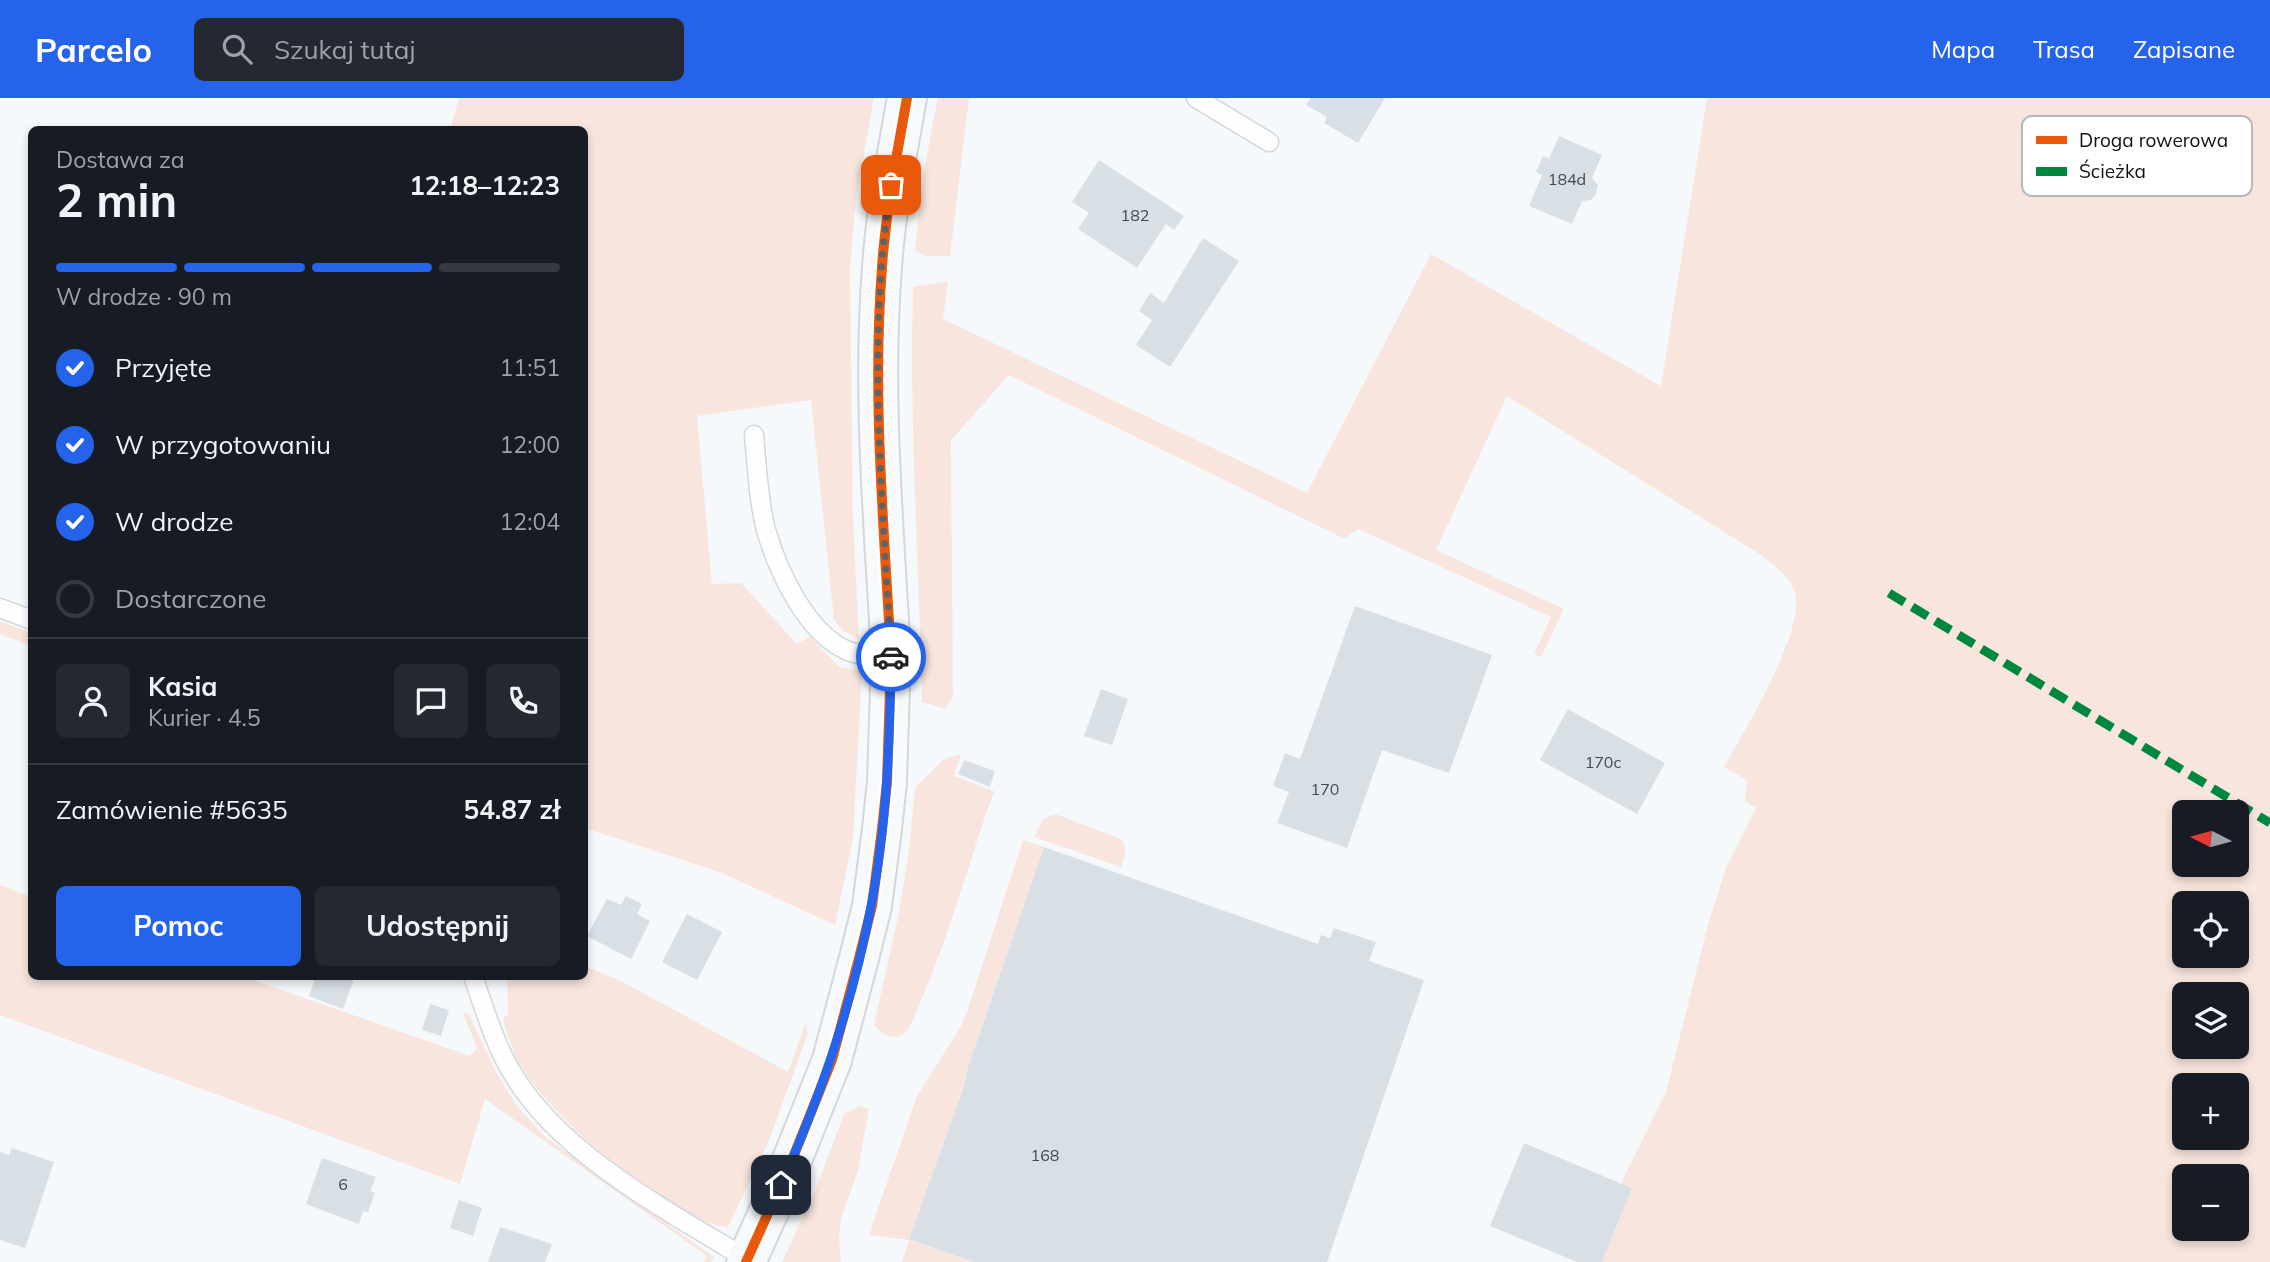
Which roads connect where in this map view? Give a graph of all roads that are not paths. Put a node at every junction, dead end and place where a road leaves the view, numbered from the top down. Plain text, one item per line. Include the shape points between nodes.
1 (907, 98) edge
2 (1196, 98) edge
3 (1269, 142) dead end
4 (754, 435) dead end
5 (0, 608) edge
6 (28, 618) edge
7 (891, 656) junction
8 (474, 980) edge
9 (747, 1261) edge

1 - 7 street via 888,206 879,332
2 - 3 lane
4 - 7 lane via 766,530 795,600 847,650
5 - 6 lane
7 - 9 street via 887,782 872,906 832,1060
8 - 9 lane via 512,1072 551,1121 629,1186

